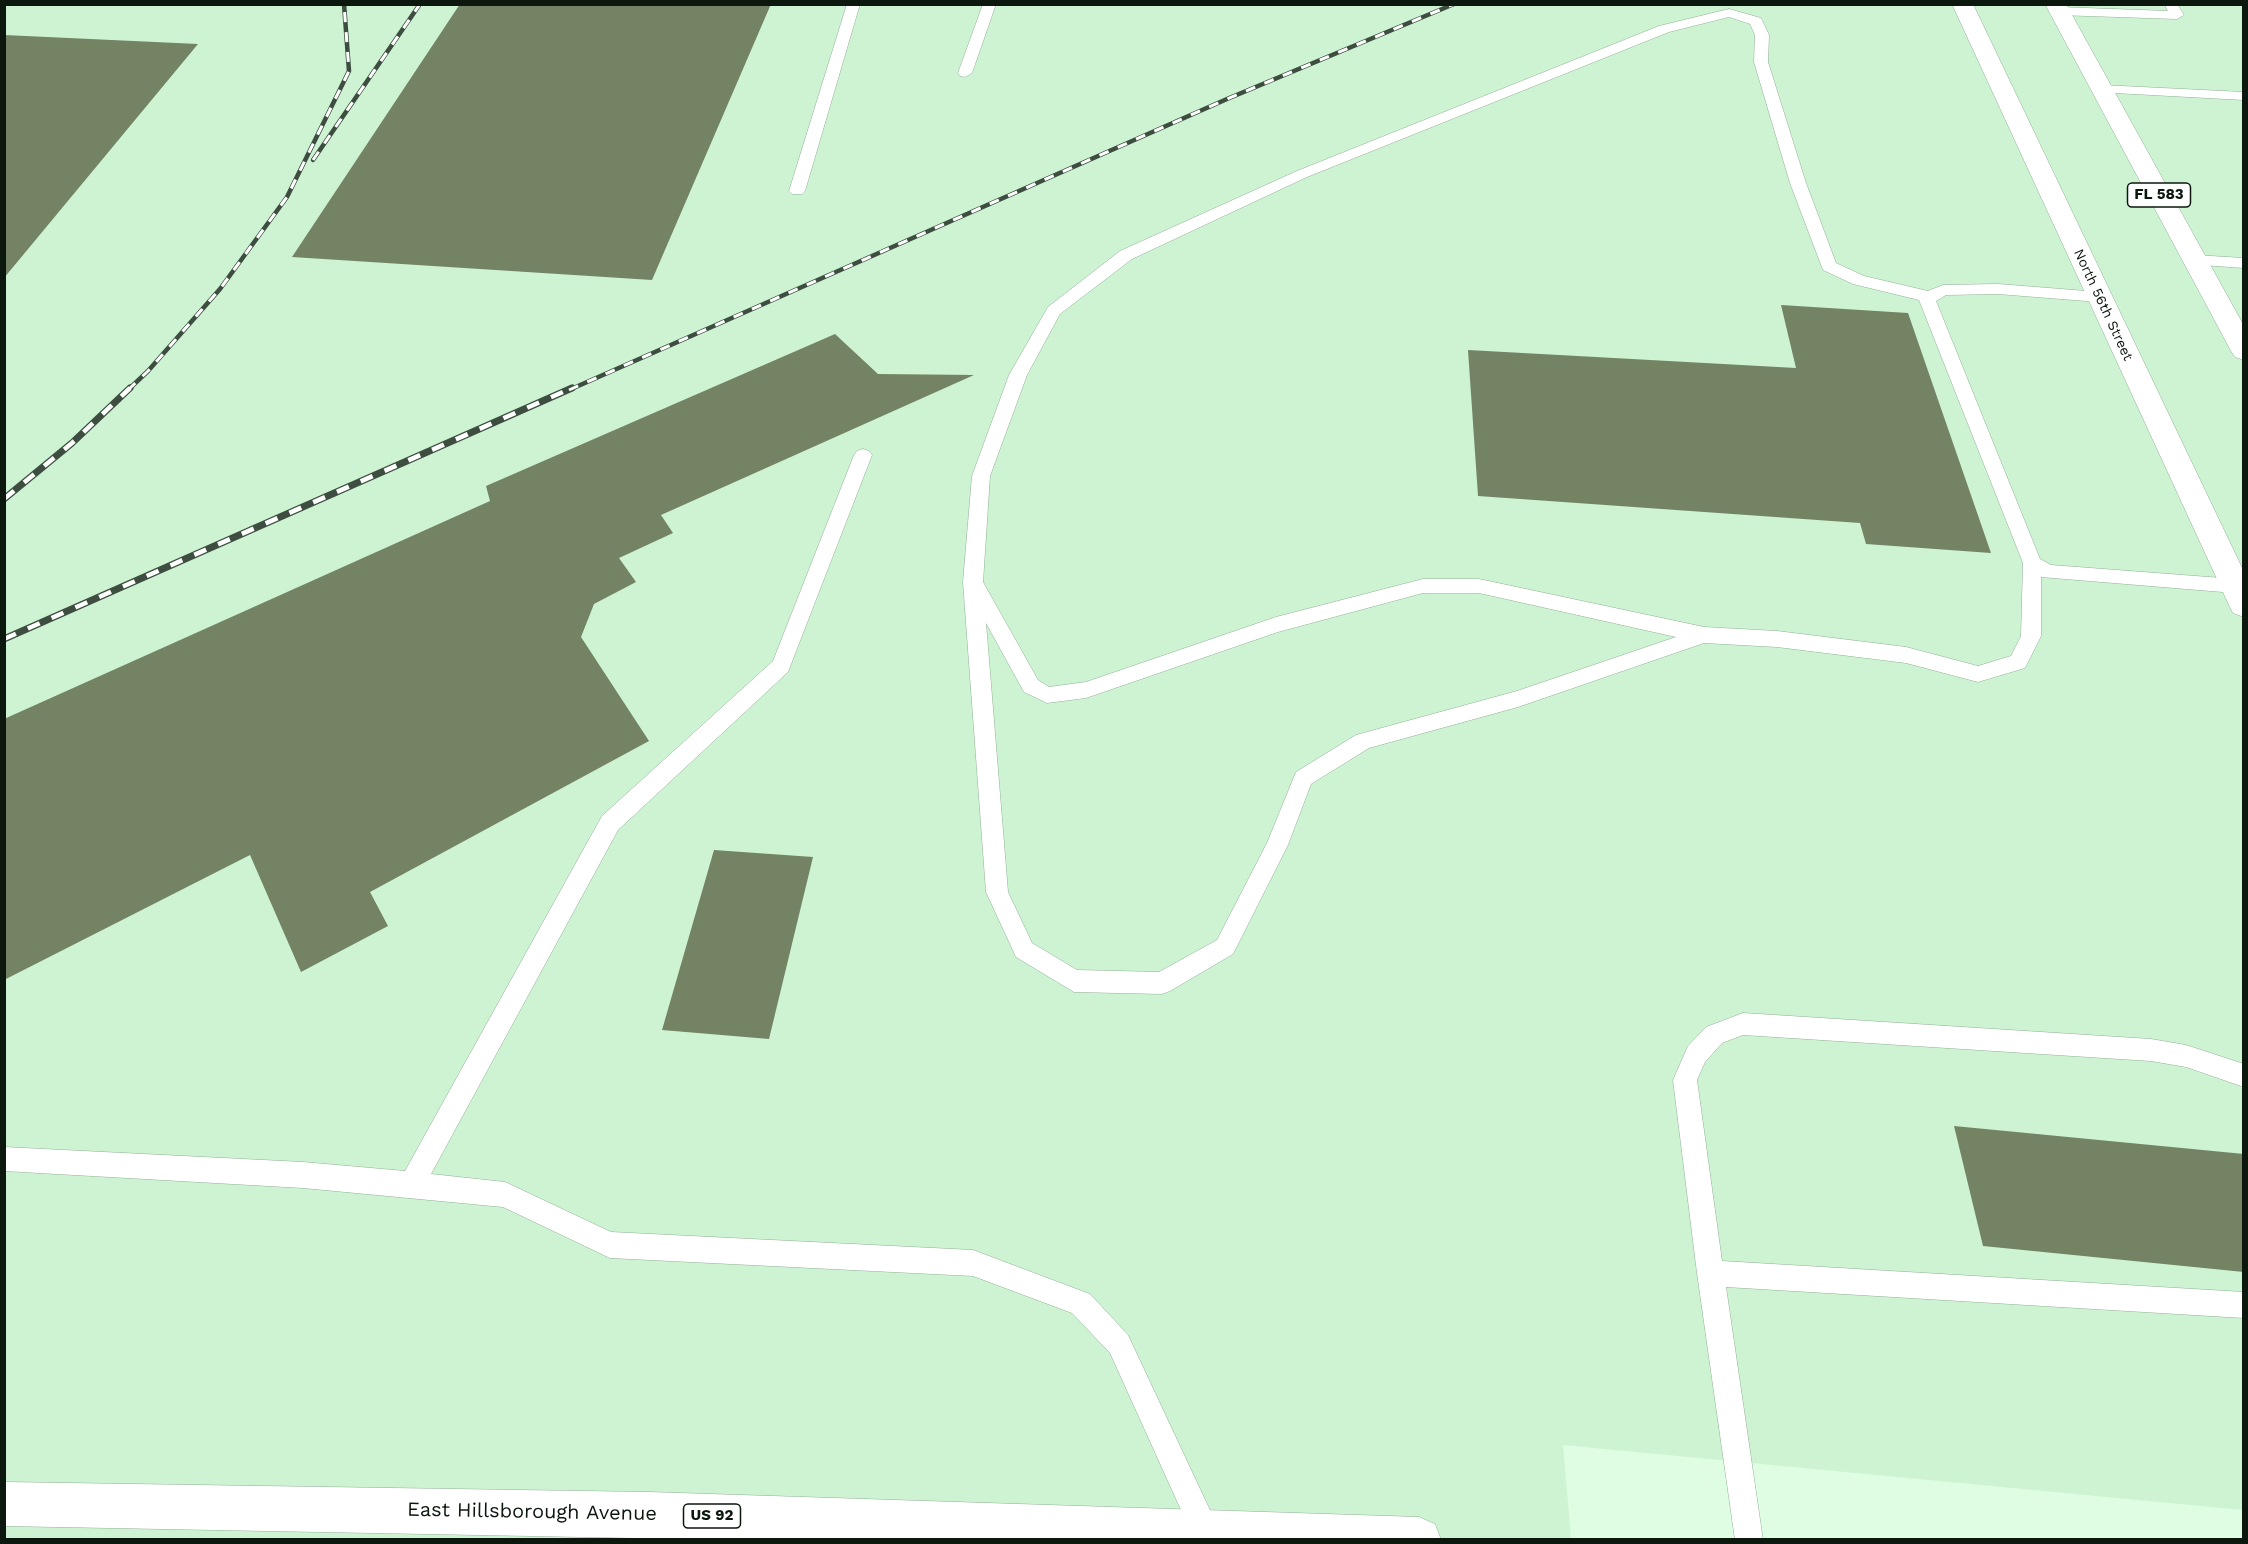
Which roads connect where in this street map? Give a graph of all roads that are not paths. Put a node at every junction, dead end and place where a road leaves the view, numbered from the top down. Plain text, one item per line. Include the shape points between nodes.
1 (854, 4) edge
2 (990, 4) edge
3 (1962, 4) edge
4 (2170, 4) edge
5 (2057, 8) edge
6 (965, 73) dead end
7 (2101, 89) junction
8 (2244, 96) edge
9 (797, 190) dead end
10 (2194, 260) junction
11 (2244, 263) edge
12 (1930, 297) junction
13 (2099, 297) junction
14 (2244, 351) edge
15 (863, 454) dead end
16 (2032, 563) junction
17 (973, 582) junction
18 (2239, 596) edge
19 (1704, 635) junction
20 (2244, 1076) edge
21 (4, 1159) edge
22 (412, 1184) junction
23 (1710, 1273) junction
24 (2244, 1305) edge
25 (4, 1504) edge
26 (1204, 1535) edge
27 (1419, 1539) edge
28 (1749, 1539) edge

1 - 9 lane
2 - 6 lane
3 - 13 main road, North 56th Street
4 - 5 lane via 2177,15
5 - 7 main road, FL 583
7 - 8 lane
7 - 10 main road, FL 583
10 - 11 lane
10 - 14 main road, FL 583
12 - 13 lane via 1943,290 1998,289
12 - 16 lane via 1927,298 1941,337
12 - 17 lane via 1859,280 1829,266 1798,183 1761,62 1762,35 1756,21 1729,13 1664,29 1302,174 1147,245 1126,255 1054,311 1018,375 981,476
13 - 18 main road, North 56th Street
15 - 22 lane via 781,666 610,823
16 - 18 lane via 2047,572
16 - 19 lane via 2031,636 2018,662 1978,674 1906,655 1777,639
17 - 19 lane via 1031,686 1047,695 1086,690 1276,625 1423,586 1479,586
17 - 19 lane via 997,892 1024,950 1074,981 1162,983 1225,946 1277,845 1303,778 1363,741 1518,699
20 - 23 lane via 2186,1056 2151,1050 1743,1024 1714,1035 1696,1054 1685,1080
21 - 22 lane
22 - 26 lane via 505,1195 610,1245 973,1263 1081,1303 1119,1344
23 - 24 lane
23 - 28 lane
25 - 26 main road, East Hillsborough Avenue / US 92 via 649,1514
26 - 27 main road, East Hillsborough Avenue / US 92

